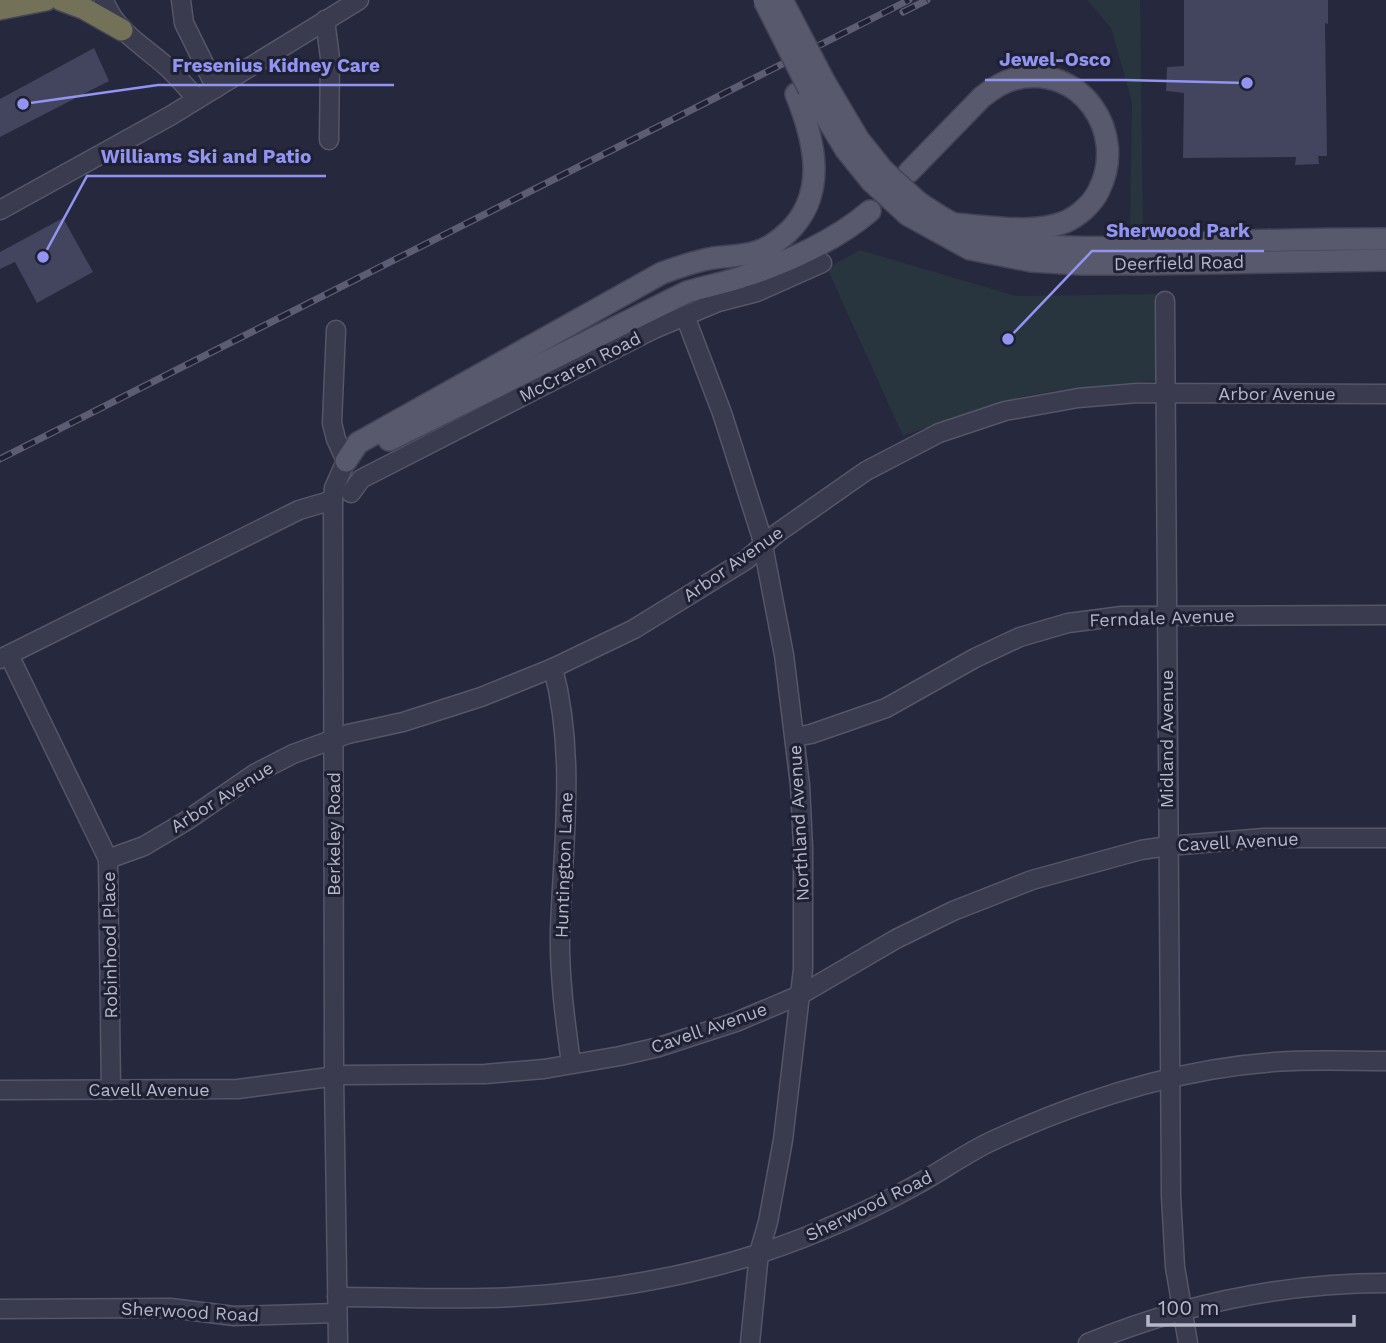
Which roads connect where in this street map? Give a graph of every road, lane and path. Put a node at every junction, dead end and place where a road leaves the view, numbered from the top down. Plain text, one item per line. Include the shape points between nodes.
1 (46, 0) edge
2 (61, 0) edge
3 (104, 0) edge
4 (181, 0) edge
5 (359, 0) edge
6 (764, 0) edge
7 (782, 0) edge
8 (0, 9) edge
9 (325, 20) junction
10 (122, 30) junction
11 (810, 88) junction
12 (216, 89) junction
13 (197, 99) junction
14 (329, 140) dead end
15 (909, 172) dead end
16 (913, 209) junction
17 (0, 210) edge
18 (870, 211) dead end
19 (954, 224) junction
20 (1386, 239) edge
21 (1386, 260) edge
22 (822, 263) dead end
23 (1165, 301) dead end
24 (685, 316) junction
25 (336, 330) dead end
26 (1165, 394) junction
27 (1386, 394) edge
28 (346, 461) junction
29 (351, 493) dead end
30 (332, 500) junction
31 (762, 546) junction
32 (1386, 615) edge
33 (1167, 616) junction
34 (4, 657) edge
35 (553, 668) junction
36 (795, 737) junction
37 (333, 739) junction
38 (1386, 838) edge
39 (1168, 846) junction
40 (108, 859) junction
41 (800, 995) junction
42 (1386, 1061) edge
43 (571, 1063) junction
44 (334, 1076) junction
45 (1170, 1078) junction
46 (0, 1090) edge
47 (111, 1090) junction
48 (760, 1254) junction
49 (1386, 1283) edge
50 (337, 1305) junction
51 (0, 1309) edge
52 (1180, 1310) junction
53 (338, 1343) edge
54 (750, 1343) edge
55 (1088, 1343) edge
56 (1188, 1343) edge

1 - 8 highway
2 - 10 highway
3 - 10 street
4 - 12 street via 184,23
5 - 9 street
6 - 11 main road, bridge
7 - 11 main road, Deerfield Road, bridge
9 - 12 street
9 - 14 street via 330,58
10 - 13 street
11 - 16 main road, Deerfield Road, bridge via 846,150
11 - 28 main road via 811,198 796,225 776,243 752,253 688,263 662,273 358,443
12 - 13 street
13 - 17 street
15 - 19 main road via 982,97 1013,79 1046,78 1063,83 1093,106 1105,128 1109,160 1100,188 1084,210 1046,227
16 - 19 main road, Deerfield Road
16 - 21 main road, Deerfield Road via 970,248 1031,261
18 - 28 main road via 782,262 687,292
19 - 20 main road, Deerfield Road via 998,239 1081,247
22 - 24 street, McCraren Road via 757,292
23 - 26 street, Midland Avenue
24 - 29 street, McCraren Road via 360,479
24 - 31 street, Northland Avenue via 722,413
25 - 28 street via 332,423
26 - 27 street, Arbor Avenue
26 - 31 street, Arbor Avenue via 1026,406 939,433 866,471
26 - 33 street, Midland Avenue
28 - 30 street, Berkeley Road
30 - 34 street via 299,510
30 - 37 street, Berkeley Road
31 - 35 street, Arbor Avenue via 634,629
31 - 36 street, Northland Avenue
32 - 33 street, Ferndale Avenue
33 - 36 street, Ferndale Avenue via 1088,619 1020,638 886,708
33 - 39 street, Midland Avenue
34 - 40 street, Robinhood Place
35 - 37 street, Arbor Avenue via 403,722
35 - 43 street, Huntington Lane via 568,787 561,966
36 - 41 street, Northland Avenue via 803,847
37 - 40 street, Arbor Avenue via 256,773 144,846
37 - 44 street, Berkeley Road
38 - 39 street, Cavell Avenue via 1264,838
39 - 41 street, Cavell Avenue via 996,893 896,939
39 - 45 street, Midland Avenue
40 - 47 street, Robinhood Place
41 - 43 street, Cavell Avenue via 659,1047
41 - 48 street, Northland Avenue via 783,1140
42 - 45 street, Sherwood Road via 1262,1063
43 - 44 street, Cavell Avenue via 485,1074
44 - 47 street, Cavell Avenue via 238,1089
44 - 50 street, Berkeley Road
45 - 48 street, Sherwood Road via 1093,1099 1039,1120 871,1208
45 - 52 street, Midland Avenue via 1174,1255
46 - 47 street, Cavell Avenue
48 - 50 street, Sherwood Road via 699,1271 596,1290
48 - 54 street, Northland Avenue
49 - 52 street via 1274,1291
50 - 51 street, Sherwood Road via 245,1316 170,1308
50 - 53 street, Berkeley Road
52 - 55 street
52 - 56 street, Midland Avenue

